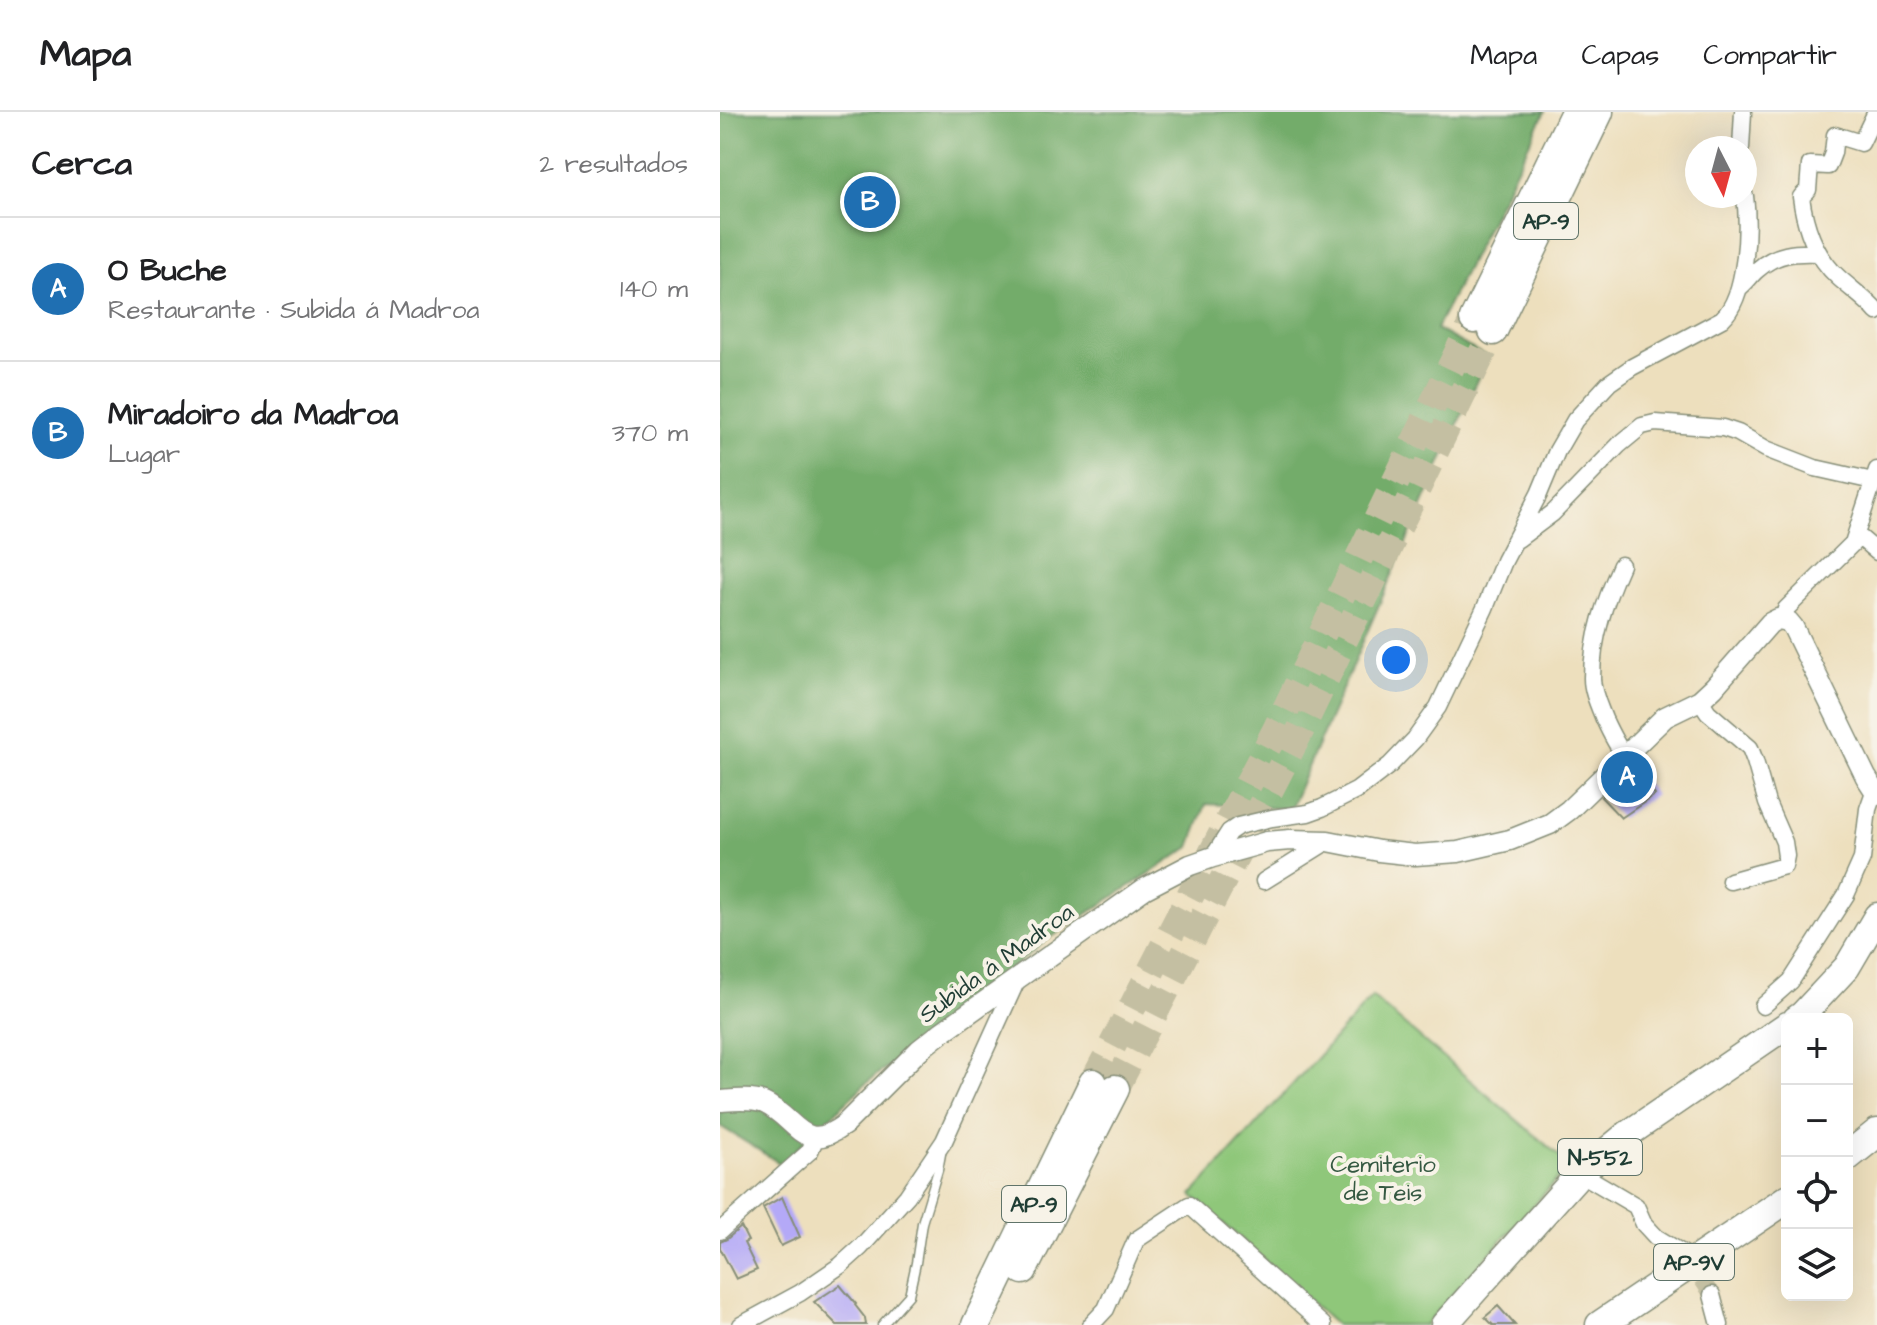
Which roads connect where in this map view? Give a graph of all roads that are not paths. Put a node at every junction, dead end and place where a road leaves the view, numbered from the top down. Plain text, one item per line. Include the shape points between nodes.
1 (1575, 112) edge
2 (1599, 112) edge
3 (1743, 112) edge
4 (1876, 114) edge
5 (1742, 136) edge
6 (1747, 208) edge
7 (1818, 253) junction
8 (1737, 289) junction
9 (1877, 312) edge
10 (1875, 476) edge
11 (1856, 534) junction
12 (1514, 543) junction
13 (1877, 552) edge
14 (1621, 565) dead end
15 (1783, 619) junction
16 (1700, 700) junction
17 (1625, 756) junction
18 (1876, 793) edge
19 (1328, 841) junction
20 (1213, 857) junction
21 (1264, 881) dead end
22 (1730, 881) dead end
23 (1877, 916) edge
24 (1017, 980) junction
25 (1763, 1006) dead end
26 (1804, 1013) edge
27 (1781, 1029) edge
28 (720, 1101) edge
29 (1877, 1133) edge
30 (816, 1137) junction
31 (944, 1141) junction
32 (1853, 1152) edge
33 (1877, 1157) edge
34 (1580, 1173) junction
35 (1853, 1175) edge
36 (1781, 1203) edge
37 (1781, 1227) edge
38 (720, 1231) edge
39 (1684, 1254) tunnel mouth
40 (1712, 1295) tunnel mouth
41 (741, 1325) edge
42 (882, 1325) edge
43 (976, 1325) edge
44 (996, 1325) edge
45 (1091, 1325) edge
46 (1323, 1325) edge
47 (1444, 1325) edge
48 (1600, 1325) edge
49 (1634, 1325) edge
50 (1720, 1325) edge

1 - 2 highway, AP-9 via 1483,325
3 - 5 street
4 - 7 street via 1861,143 1835,135 1828,166 1810,165 1808,190 1801,197
6 - 8 street via 1748,241
7 - 8 street via 1780,255
7 - 9 street
8 - 12 street via 1722,319 1632,367 1575,420
10 - 11 street
10 - 12 street via 1815,468 1723,428 1655,423 1642,426 1619,445 1553,513
11 - 13 street
11 - 15 street via 1786,609
12 - 20 street via 1438,707 1415,739 1367,784 1308,813 1238,826
14 - 17 street via 1604,602 1592,679 1606,723
15 - 16 street, Subida á Madroa via 1770,623
15 - 18 street via 1793,627
16 - 17 street, Subida á Madroa via 1665,717
16 - 22 street via 1750,748 1784,842 1784,866
17 - 19 street, Subida á Madroa via 1550,824 1510,840 1415,855
18 - 25 street via 1868,809 1862,859 1846,895 1791,981
19 - 20 street, Subida á Madroa via 1267,842
19 - 21 street
20 - 24 street, Subida á Madroa via 1144,889
23 - 26 highway via 1847,967
24 - 30 street, Subida á Madroa via 919,1050 844,1125
24 - 31 street
27 - 34 highway, N-552
28 - 30 street via 762,1102
29 - 32 highway
30 - 38 street via 810,1151
31 - 41 street via 907,1196 851,1257
31 - 42 lane via 909,1295
33 - 35 highway
34 - 39 street via 1636,1206 1656,1237
34 - 47 highway, N-552
36 - 48 highway, AP-9V
37 - 49 highway, AP-9V
40 - 50 street
43 - 44 highway, AP-9 via 1104,1086
45 - 46 street via 1106,1309 1136,1240 1189,1205

